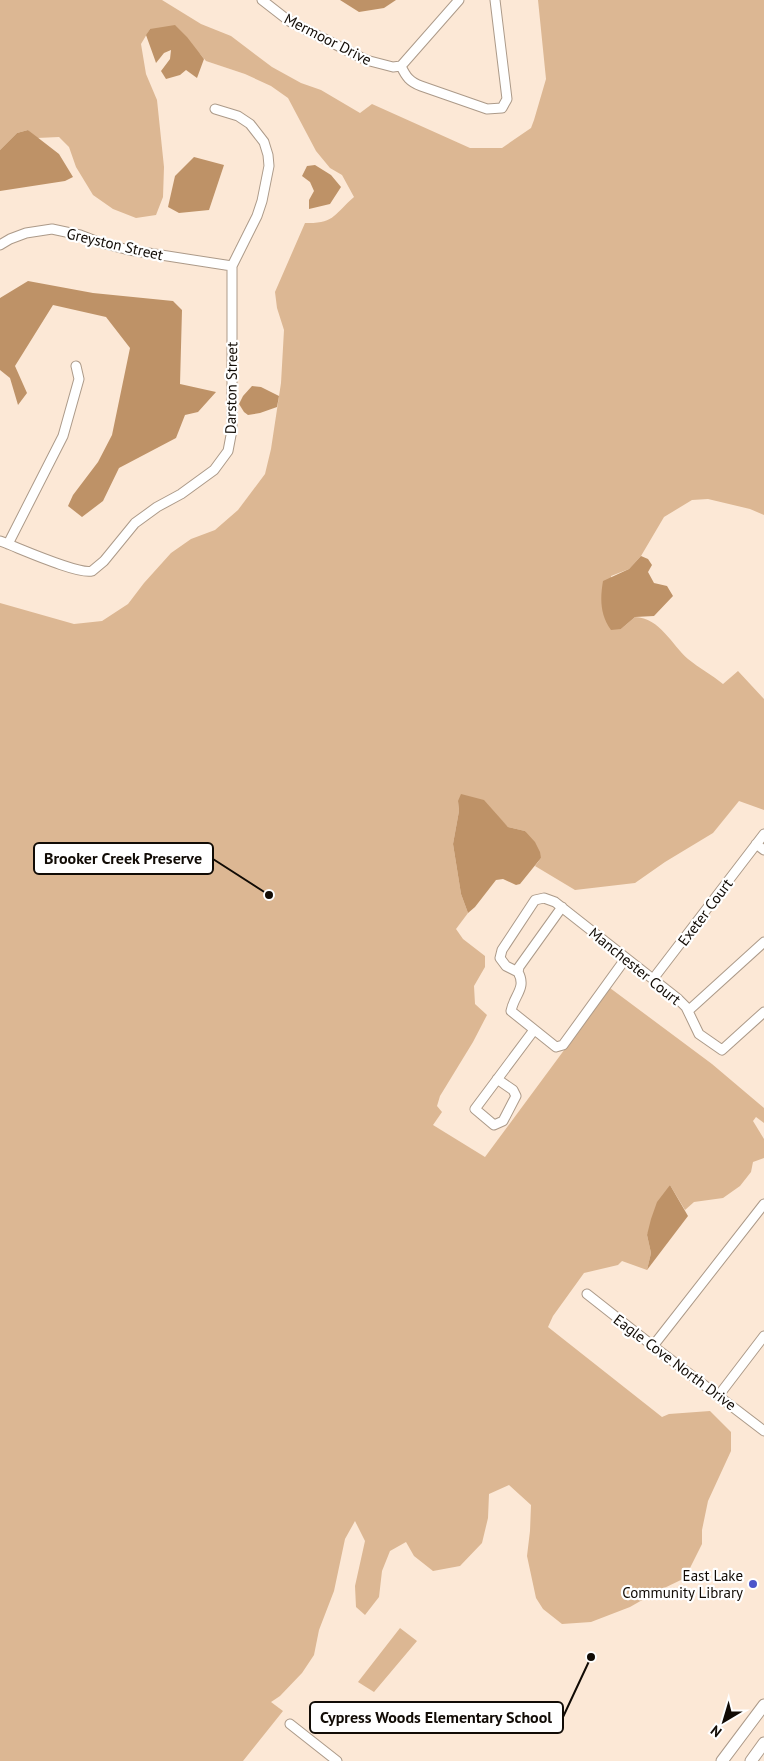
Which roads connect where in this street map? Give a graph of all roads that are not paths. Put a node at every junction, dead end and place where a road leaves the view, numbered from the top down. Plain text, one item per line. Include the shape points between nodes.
1 (262, 0) edge
2 (459, 0) edge
3 (495, 0) edge
4 (401, 66) junction
5 (215, 109) dead end
6 (0, 245) edge
7 (232, 266) junction
8 (76, 366) dead end
9 (4, 543) edge
10 (764, 834) edge
11 (756, 844) junction
12 (764, 850) edge
13 (562, 908) junction
14 (764, 942) edge
15 (626, 958) junction
16 (518, 972) junction
17 (653, 979) junction
18 (688, 1011) junction
19 (764, 1012) edge
20 (534, 1030) junction
21 (497, 1079) junction
22 (764, 1204) edge
23 (587, 1294) dead end
24 (764, 1336) edge
25 (653, 1346) junction
26 (719, 1395) junction
27 (764, 1431) edge
28 (764, 1705) edge
29 (290, 1724) dead end
30 (764, 1743) edge
31 (337, 1761) edge
32 (722, 1761) edge
33 (751, 1761) edge

1 - 4 street, Mermoor Drive via 289,21 366,60
2 - 4 street
3 - 4 street via 507,99 502,108 487,109 412,83
5 - 7 street, Darston Street via 238,116 250,124 264,142 268,155 269,166 257,216
6 - 7 street, Greyston Street via 26,233 52,230 129,250
7 - 9 street, Darston Street via 232,430 228,451 220,464 207,477 135,523 92,571 74,569
8 - 9 street via 80,379 63,436
10 - 11 street, Exeter Court
11 - 12 street
11 - 17 street, Exeter Court
13 - 15 street, Manchester Court
13 - 16 street
13 - 16 street, Manchester Court via 544,898 535,900 500,958 506,966
14 - 18 street
15 - 17 street, Manchester Court
15 - 20 street via 563,1045 556,1047
16 - 20 street via 522,985 512,1002 511,1011
17 - 18 street, Manchester Court
18 - 19 street, Manchester Court via 699,1034 722,1050
20 - 21 street
21 - 21 street via 475,1109 494,1124 502,1121 516,1096
22 - 25 street
23 - 25 street, Eagle Cove North Drive
24 - 26 street
25 - 26 street, Eagle Cove North Drive
26 - 27 street, Eagle Cove North Drive
28 - 32 main road
29 - 31 street
30 - 33 main road

